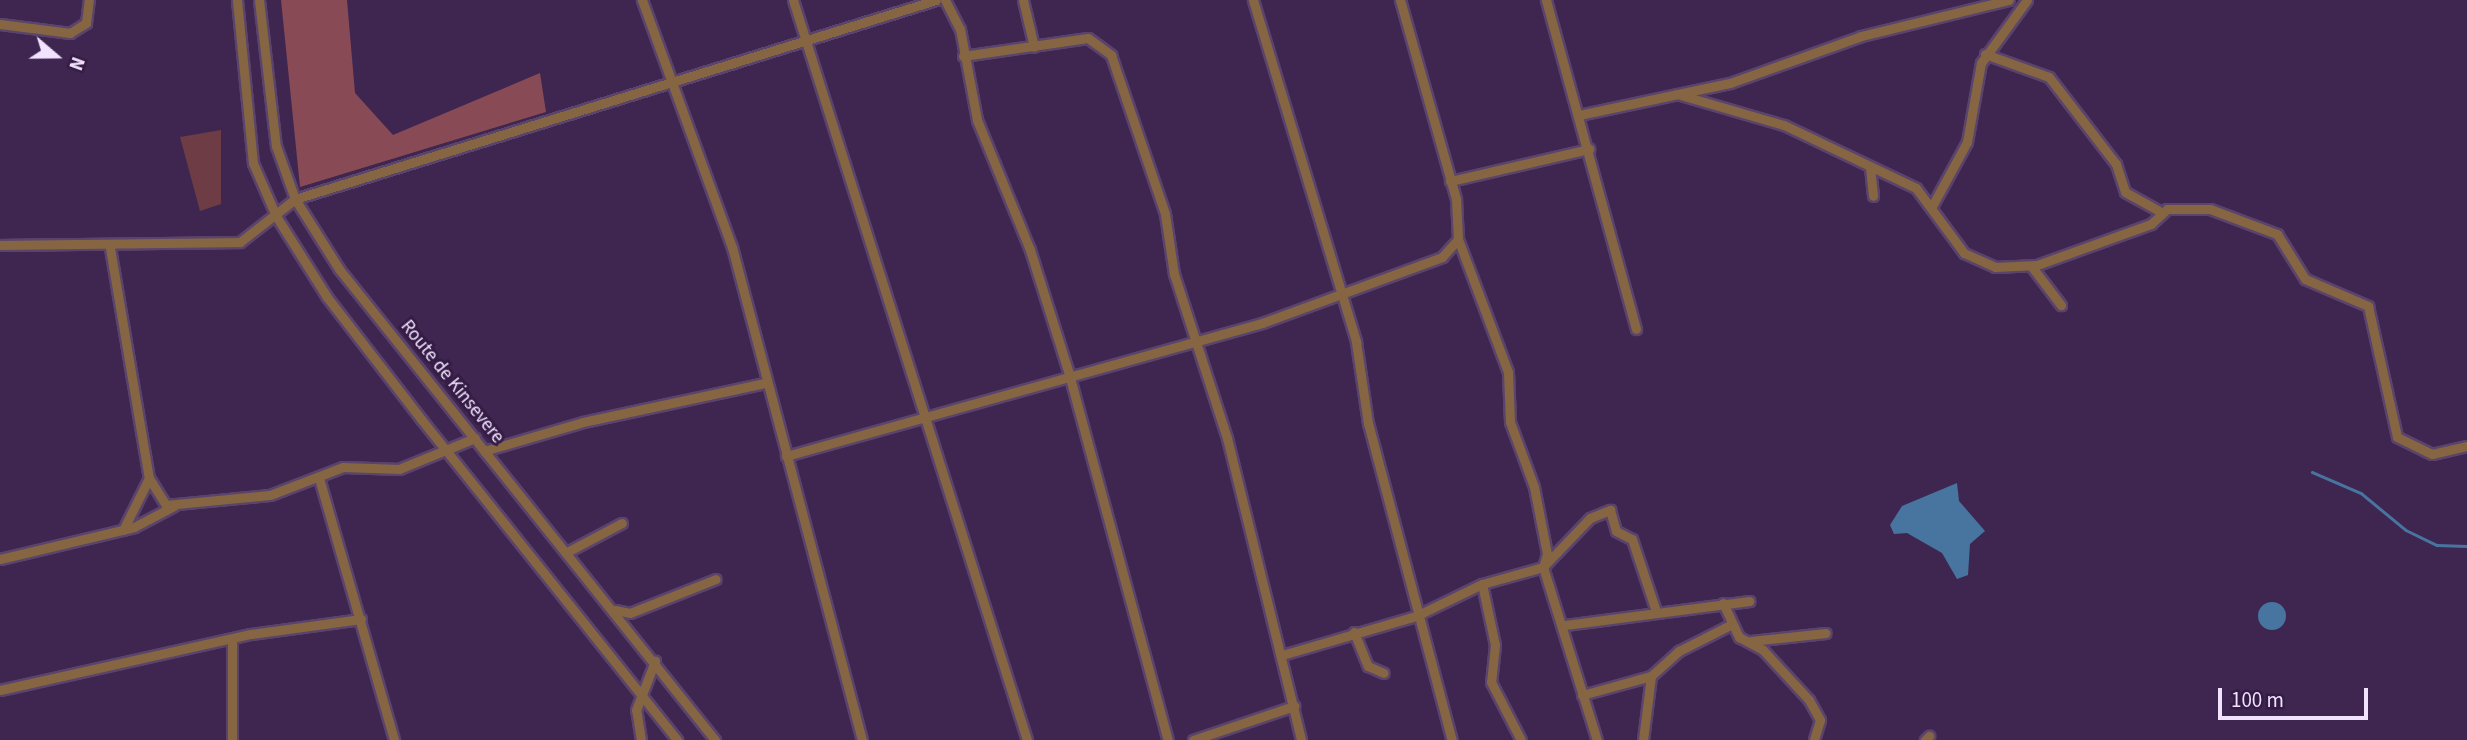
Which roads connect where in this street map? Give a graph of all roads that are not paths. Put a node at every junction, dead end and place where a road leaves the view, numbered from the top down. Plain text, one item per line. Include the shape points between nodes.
1 (89, 0) edge
2 (237, 0) edge
3 (259, 0) edge
4 (642, 0) edge
5 (793, 0) edge
6 (936, 0) edge
7 (945, 0) edge
8 (1023, 0) edge
9 (1253, 0) edge
10 (1400, 0) edge
11 (1546, 0) edge
12 (2009, 0) edge
13 (2026, 0) edge
14 (0, 23) edge
15 (806, 42) junction
16 (1034, 47) junction
17 (1985, 54) junction
18 (963, 56) junction
19 (670, 82) junction
20 (1677, 94) junction
21 (1579, 115) junction
22 (1590, 149) junction
23 (1870, 167) junction
24 (1450, 181) junction
25 (1873, 196) dead end
26 (295, 199) junction
27 (1931, 208) junction
28 (2161, 212) junction
29 (276, 216) junction
30 (1458, 239) junction
31 (0, 245) edge
32 (110, 248) junction
33 (2032, 267) junction
34 (1339, 295) junction
35 (2061, 306) dead end
36 (1636, 329) dead end
37 (1198, 338) junction
38 (1069, 374) junction
39 (765, 383) junction
40 (923, 418) junction
41 (475, 438) junction
42 (2467, 446) edge
43 (449, 450) junction
44 (484, 451) junction
45 (786, 456) junction
46 (149, 478) junction
47 (319, 478) junction
48 (174, 506) junction
49 (622, 523) dead end
50 (123, 530) junction
51 (568, 552) junction
52 (0, 559) edge
53 (1543, 567) junction
54 (716, 579) dead end
55 (1482, 584) junction
56 (1749, 601) dead end
57 (1723, 603) junction
58 (614, 609) junction
59 (1656, 611) junction
60 (1416, 616) junction
61 (361, 619) junction
62 (1732, 624) junction
63 (1565, 625) junction
64 (1354, 632) junction
65 (1826, 634) dead end
66 (232, 640) junction
67 (1751, 641) junction
68 (1282, 655) junction
69 (654, 660) junction
70 (1384, 673) dead end
71 (1651, 676) junction
72 (0, 691) edge
73 (1582, 695) junction
74 (640, 696) junction
75 (1294, 706) junction
76 (232, 740) edge
77 (394, 740) edge
78 (641, 740) edge
79 (677, 740) edge
80 (715, 740) edge
81 (863, 740) edge
82 (1027, 740) edge
83 (1168, 740) edge
84 (1193, 740) edge
85 (1301, 740) edge
86 (1452, 740) edge
87 (1521, 740) edge
88 (1597, 740) edge
89 (1643, 740) edge
90 (1814, 740) edge

1 - 14 street via 86,23 70,33
2 - 29 street via 253,163
3 - 26 street, Route de Kinsevere via 276,146
4 - 19 street
5 - 15 street
6 - 15 street
7 - 18 street via 958,20
8 - 16 street
9 - 34 street
10 - 24 street
11 - 21 street
12 - 20 street via 1861,36 1730,83
13 - 17 street
15 - 19 street
15 - 40 street
16 - 18 street
16 - 37 street via 1088,38 1111,55 1166,214 1174,274
17 - 27 street via 1967,142
17 - 28 street via 2049,76 2116,164 2125,192
18 - 38 street via 977,120 1030,250
19 - 26 street via 533,130
19 - 39 street via 732,247
20 - 21 street
20 - 23 street via 1784,125
21 - 22 street
22 - 24 street
22 - 36 street
23 - 25 street
23 - 27 street via 1916,188
24 - 30 street
26 - 29 street
26 - 41 street, Route de Kinsevere via 340,269
27 - 33 street via 1967,256 2001,268
28 - 33 street via 2151,224
28 - 42 street via 2210,209 2277,234 2305,279 2368,306 2397,438 2432,454
29 - 32 street via 240,242
29 - 43 street via 327,297
30 - 34 street via 1420,270
30 - 53 street via 1508,372 1510,422 1534,487 1547,554
31 - 32 street
32 - 46 street
33 - 35 street
34 - 37 street
34 - 60 street via 1363,373 1368,423
37 - 38 street
37 - 68 street
38 - 40 street
38 - 83 street
39 - 44 street via 583,422
39 - 45 street
40 - 45 street
40 - 82 street
41 - 43 street
41 - 44 street, Route de Kinsevere
43 - 47 street via 399,469 344,467
43 - 74 street
44 - 51 street, Route de Kinsevere
45 - 81 street
46 - 48 street via 159,500
46 - 50 street
47 - 48 street via 270,495
47 - 61 street
48 - 50 street
49 - 51 street
50 - 52 street
51 - 58 street, Route de Kinsevere
53 - 55 street
53 - 59 street via 1590,518 1610,510 1616,531 1633,539
53 - 63 street
54 - 58 street via 630,613
55 - 60 street
55 - 87 street via 1495,645 1491,682
56 - 57 street
57 - 59 street
57 - 62 street
58 - 69 street, Route de Kinsevere
59 - 63 street
60 - 64 street
60 - 86 street
61 - 66 street
61 - 77 street
62 - 67 street
62 - 71 street via 1679,651
63 - 73 street
64 - 68 street
64 - 70 street via 1364,659
65 - 67 street
66 - 72 street
66 - 76 street
67 - 90 street via 1789,675 1816,711
68 - 75 street
69 - 74 street
69 - 80 street, Route de Kinsevere
71 - 73 street
71 - 89 street
73 - 88 street
74 - 78 street
74 - 79 street
75 - 84 street
75 - 85 street

